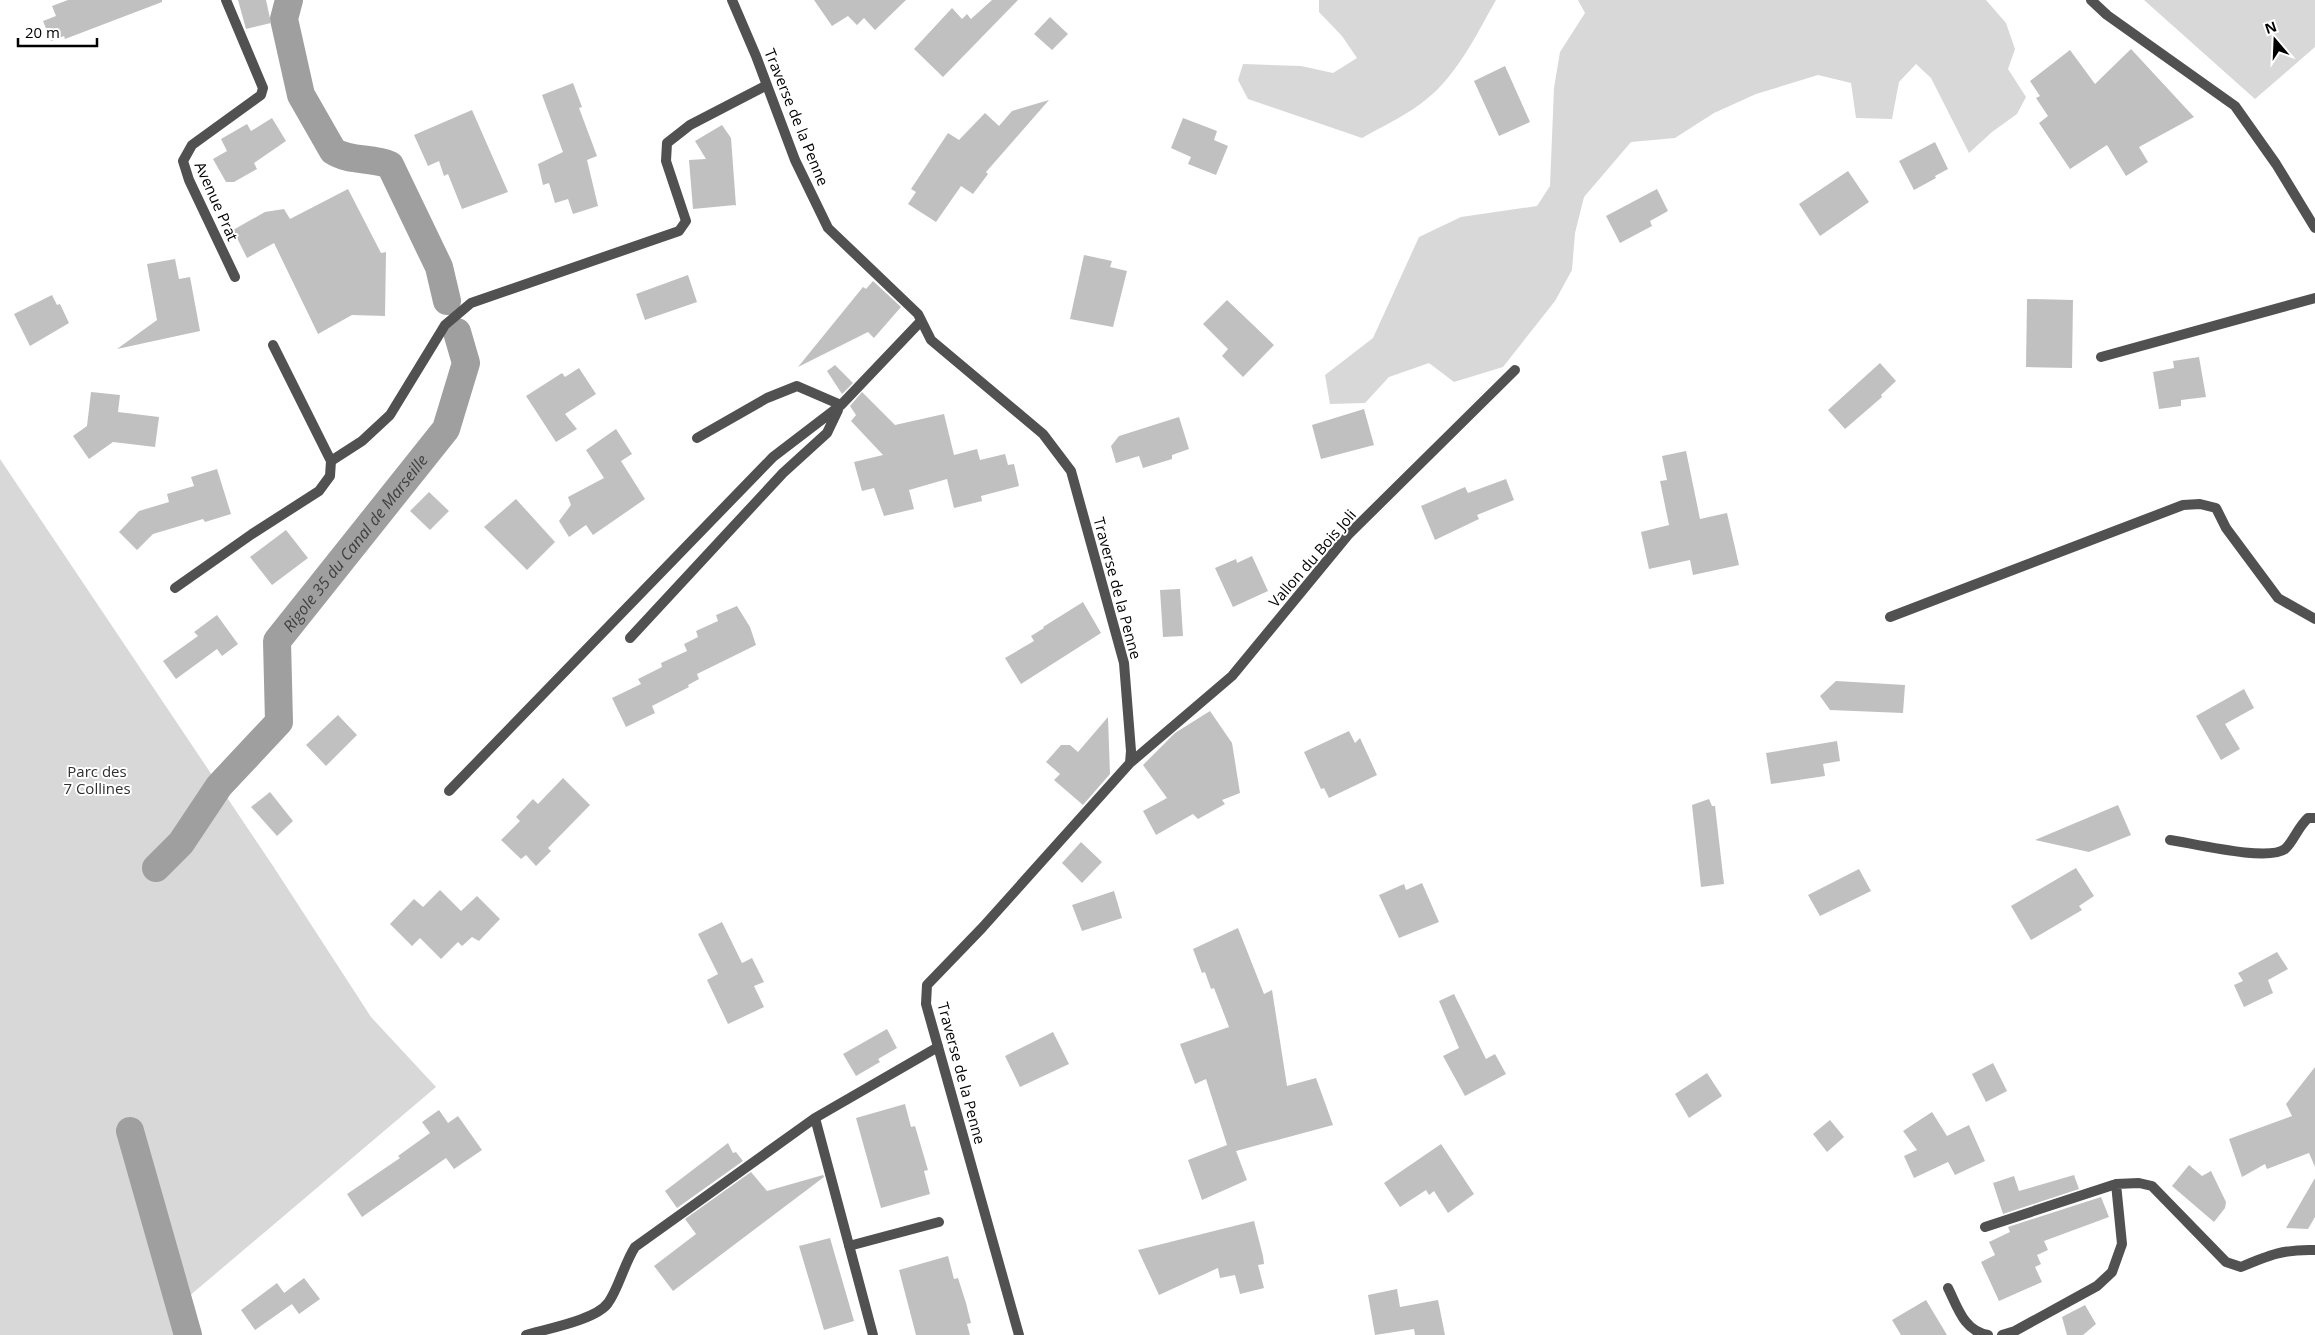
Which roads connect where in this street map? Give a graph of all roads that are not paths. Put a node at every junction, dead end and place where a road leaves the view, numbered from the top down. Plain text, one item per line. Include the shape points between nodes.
1 (226, 0) edge
2 (732, 0) edge
3 (2091, 0) edge
4 (767, 85) junction
5 (2315, 228) edge
6 (235, 278) dead end
7 (2315, 298) edge
8 (922, 321) junction
9 (273, 345) dead end
10 (2101, 357) dead end
11 (1515, 370) dead end
12 (841, 405) junction
13 (697, 438) dead end
14 (331, 461) junction
15 (175, 588) dead end
16 (1890, 617) dead end
17 (2315, 619) edge
18 (630, 638) dead end
19 (1130, 762) junction
20 (449, 790) dead end
21 (2315, 818) edge
22 (2170, 840) dead end
23 (938, 1047) junction
24 (815, 1118) junction
25 (2116, 1184) junction
26 (940, 1222) dead end
27 (1985, 1227) dead end
28 (850, 1246) junction
29 (2315, 1250) edge
30 (1948, 1288) dead end
31 (526, 1335) edge
32 (873, 1335) edge
33 (1019, 1335) edge
34 (1988, 1335) edge
35 (2002, 1335) edge

1 - 6 street, Avenue Prat via 263,88 261,96 192,145 183,161
2 - 4 street, Traverse de la Penne
3 - 5 street via 2107,15 2234,106 2276,164
4 - 8 street, Traverse de la Penne via 795,160 828,228
4 - 14 street via 690,125 668,143 666,161 686,221 679,231 471,303 445,326 390,415 362,442
7 - 10 street
8 - 12 street
8 - 19 street, Traverse de la Penne via 931,340 1042,434 1071,471 1124,663
9 - 14 street
11 - 19 street, Vallon du Bois Joli via 1348,534 1232,676
12 - 13 street via 797,386 767,398
12 - 18 street via 827,433 783,473
12 - 20 street via 773,457
14 - 15 street via 330,476 319,491
16 - 17 street via 2184,504 2200,504 2216,508 2226,528 2278,598
19 - 23 street, Traverse de la Penne via 927,985 926,1004
21 - 22 street via 2308,818 2299,826 2285,849 2271,854
23 - 24 street
23 - 33 street, Traverse de la Penne
24 - 28 street
24 - 31 street via 635,1248 608,1304 594,1314
25 - 27 street
25 - 29 street via 2152,1186 2226,1262 2241,1268 2292,1249
25 - 35 street via 2122,1244 2112,1272 2097,1286
26 - 28 street
28 - 32 street
30 - 34 street via 1965,1323

